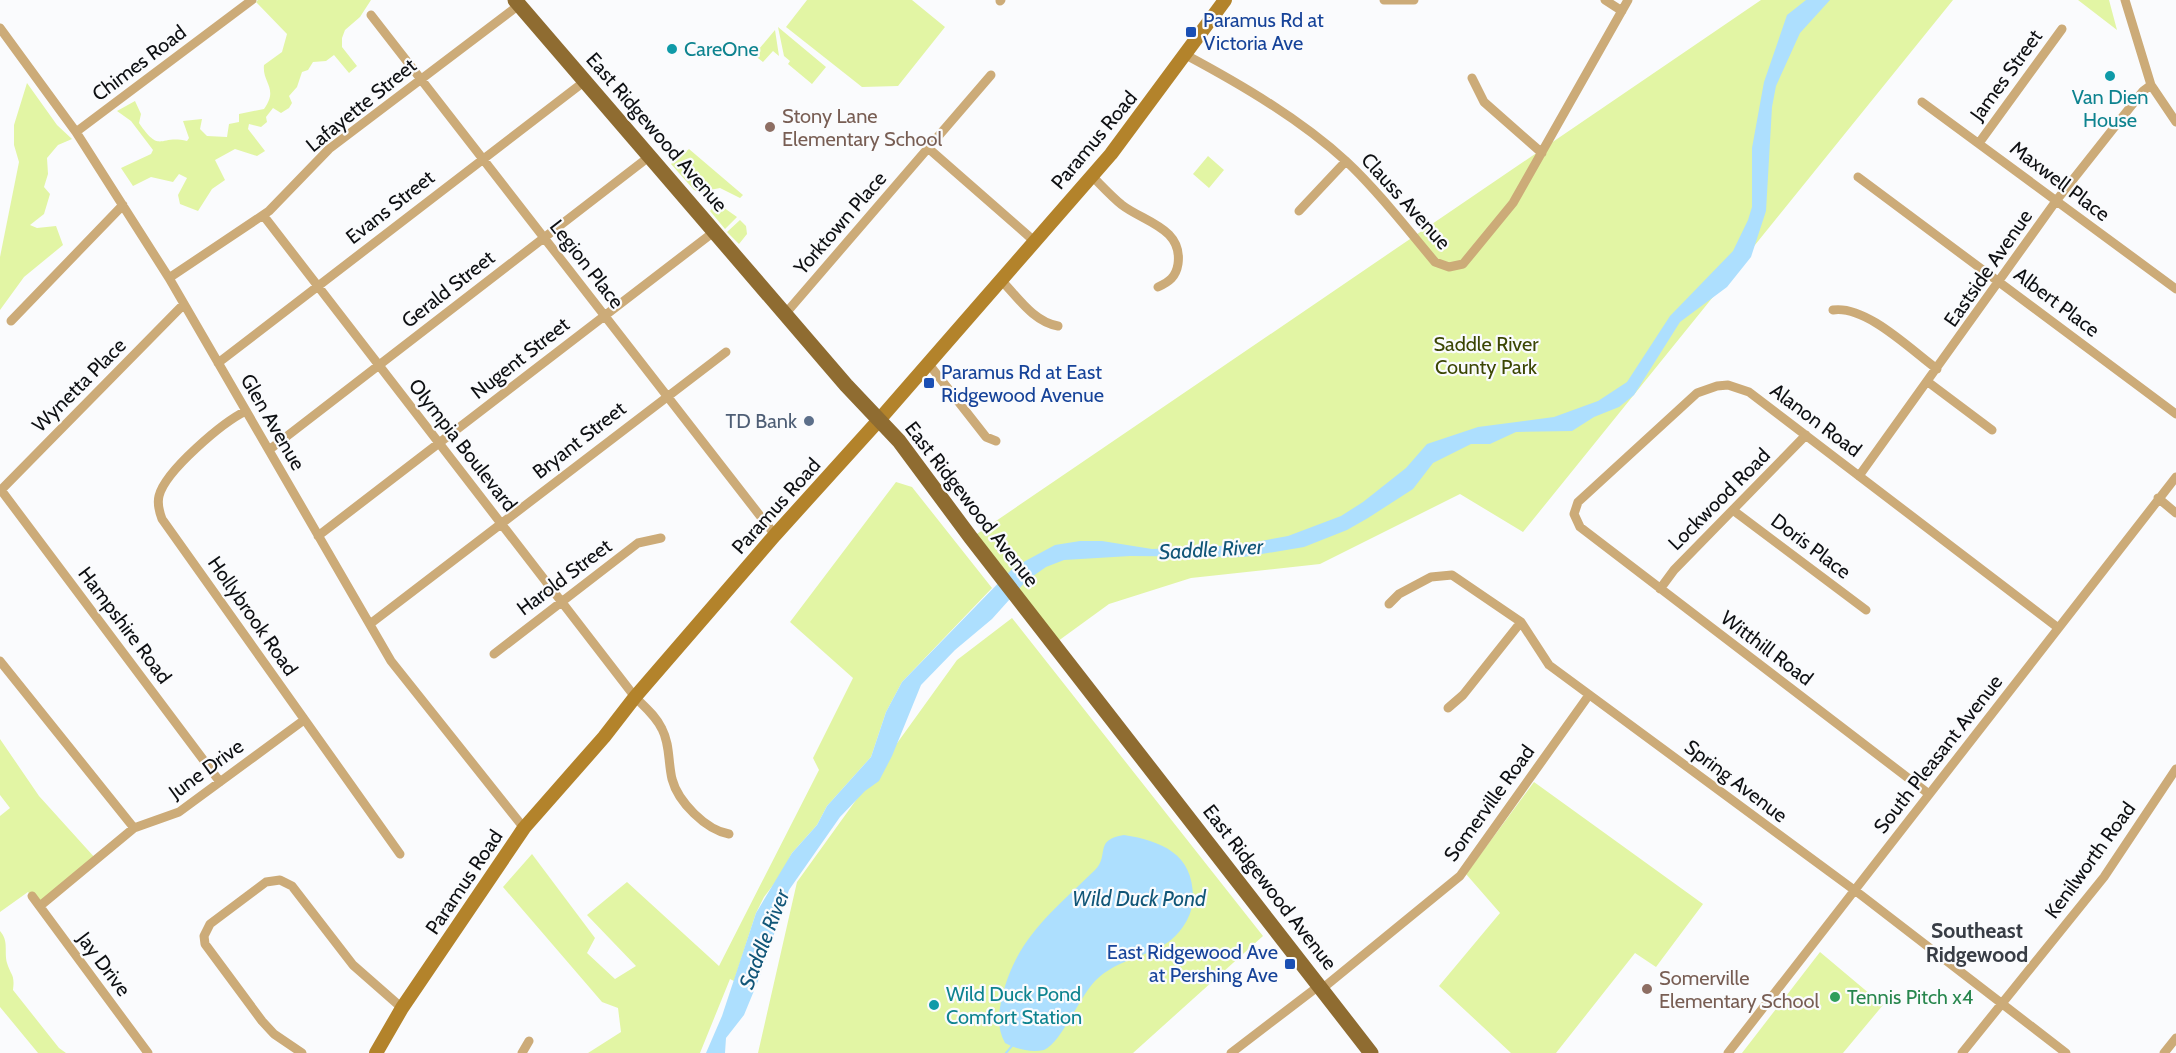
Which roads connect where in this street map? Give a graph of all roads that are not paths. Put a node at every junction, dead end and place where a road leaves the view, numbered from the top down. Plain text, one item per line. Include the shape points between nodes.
1 (252, 0) edge
2 (1225, 0) edge
3 (1384, 0) edge
4 (1414, 0) edge
5 (1605, 0) edge
6 (1628, 0) edge
7 (2125, 0) edge
8 (517, 2) edge
9 (1622, 11) junction
10 (371, 15) dead end
11 (0, 28) edge
12 (2062, 30) dead end
13 (1186, 55) junction
14 (991, 75) dead end
15 (1472, 78) dead end
16 (421, 80) junction
17 (585, 81) junction
18 (2151, 85) junction
19 (1922, 102) dead end
20 (2176, 122) edge
21 (76, 132) junction
22 (1979, 143) junction
23 (928, 148) junction
24 (1542, 153) junction
25 (650, 156) junction
26 (482, 158) junction
27 (1346, 161) junction
28 (1092, 176) junction
29 (1858, 177) dead end
30 (2056, 201) junction
31 (123, 205) junction
32 (1299, 211) dead end
33 (263, 215) junction
34 (715, 231) junction
35 (544, 238) junction
36 (1034, 240) junction
37 (169, 278) junction
38 (1000, 279) junction
39 (2001, 282) junction
40 (317, 285) junction
41 (1158, 287) dead end
42 (2176, 289) edge
43 (184, 304) junction
44 (1833, 310) dead end
45 (786, 313) junction
46 (605, 316) junction
47 (11, 321) dead end
48 (1058, 326) dead end
49 (726, 352) dead end
50 (218, 363) junction
51 (928, 363) junction
52 (378, 366) junction
53 (1937, 369) junction
54 (1928, 382) junction
55 (667, 395) junction
56 (246, 411) junction
57 (2176, 414) edge
58 (879, 420) junction
59 (1992, 430) dead end
60 (1806, 435) junction
61 (996, 441) dead end
62 (440, 443) junction
63 (269, 450) junction
64 (1859, 476) junction
65 (2176, 477) edge
66 (1, 491) edge
67 (2158, 498) junction
68 (1734, 511) junction
69 (2176, 513) edge
70 (501, 522) junction
71 (1583, 530) joint
72 (776, 535) junction
73 (318, 536) junction
74 (661, 538) dead end
75 (1660, 589) junction
76 (562, 602) junction
77 (1389, 604) dead end
78 (1866, 610) dead end
79 (1521, 622) junction
80 (370, 624) junction
81 (2058, 627) junction
82 (494, 654) dead end
83 (0, 660) edge
84 (1589, 695) junction
85 (635, 697) junction
86 (1448, 708) dead end
87 (304, 720) junction
88 (2176, 769) edge
89 (220, 782) junction
90 (1929, 794) junction
91 (134, 828) junction
92 (524, 828) junction
93 (729, 834) dead end
94 (400, 854) dead end
95 (1855, 890) junction
96 (32, 896) dead end
97 (40, 906) junction
98 (1321, 987) junction
99 (2001, 1004) junction
100 (402, 1008) junction
101 (2176, 1038) edge
102 (529, 1041) dead end
103 (148, 1053) edge
104 (302, 1053) edge
105 (376, 1053) edge
106 (522, 1053) edge
107 (1231, 1053) edge
108 (1371, 1053) edge
109 (1728, 1053) edge
110 (1962, 1053) edge
111 (2066, 1053) edge
112 (2164, 1053) edge

1 - 21 street, Chimes Road
2 - 13 main road, Paramus Road
3 - 4 street
5 - 9 street
6 - 9 street, Clauss Avenue
7 - 18 street
8 - 16 street, Lafayette Street
8 - 17 main road, East Ridgewood Avenue
9 - 24 street, Clauss Avenue
10 - 16 street, Legion Place
11 - 21 street, Glen Avenue
12 - 22 street, James Street
13 - 27 street, Clauss Avenue via 1258,96
13 - 28 main road, Paramus Road
14 - 23 street, Yorktown Place
15 - 24 street via 1484,102
16 - 26 street, Legion Place
16 - 33 street, Lafayette Street via 329,149
17 - 25 main road, East Ridgewood Avenue
17 - 26 street, Evans Street
18 - 20 street
18 - 30 street, Eastside Avenue
19 - 22 street, Maxwell Place
21 - 31 street, Glen Avenue
22 - 30 street, Maxwell Place
23 - 36 street
23 - 45 street, Yorktown Place
24 - 27 street, Clauss Avenue via 1513,203 1468,260 1456,267 1435,262
25 - 34 main road, East Ridgewood Avenue
25 - 35 street, Gerald Street
26 - 35 street, Legion Place
26 - 40 street, Evans Street
27 - 32 street
28 - 36 main road, Paramus Road
28 - 41 street via 1123,206 1168,233 1177,250 1177,268 1174,277
29 - 39 street, Albert Place
30 - 39 street, Eastside Avenue
30 - 42 street, Maxwell Place
31 - 37 street, Glen Avenue
31 - 47 street
33 - 37 street, Lafayette Street
33 - 40 street, Olympia Boulevard
34 - 45 main road, East Ridgewood Avenue
34 - 46 street, Nugent Street
35 - 46 street, Legion Place
35 - 52 street, Gerald Street
36 - 38 main road, Paramus Road
37 - 43 street, Glen Avenue
38 - 48 street via 1039,319
38 - 51 main road, Paramus Road
39 - 53 street, Eastside Avenue
39 - 57 street, Albert Place
40 - 50 street, Evans Street
40 - 52 street, Olympia Boulevard
43 - 50 street, Glen Avenue
43 - 66 street, Wynetta Place
44 - 53 street via 1859,312
45 - 58 main road, East Ridgewood Avenue
46 - 55 street, Legion Place
46 - 62 street, Nugent Street
49 - 55 street, Bryant Street
50 - 56 street, Glen Avenue
51 - 58 main road, Paramus Road
51 - 61 street via 986,437
52 - 62 street, Olympia Boulevard
52 - 63 street, Gerald Street
53 - 54 street, Eastside Avenue
54 - 59 street
54 - 64 street, Eastside Avenue
55 - 70 street, Bryant Street
55 - 72 street, Legion Place
56 - 63 street, Glen Avenue
56 - 87 street, Hollybrook Road via 209,436 167,481 159,495 159,510
58 - 72 main road, Paramus Road
58 - 98 main road, East Ridgewood Avenue
60 - 64 street, Alanon Road
60 - 68 street, Lockwood Road
60 - 71 street, Alanon Road via 1739,388 1706,388 1578,502 1574,514
62 - 70 street, Olympia Boulevard
62 - 73 street, Nugent Street
63 - 73 street, Glen Avenue
64 - 81 street, Alanon Road
65 - 67 street, South Pleasant Avenue
66 - 89 street, Hampshire Road
67 - 69 street
67 - 81 street, South Pleasant Avenue
68 - 75 street, Lockwood Road
68 - 78 street, Doris Place
70 - 76 street, Olympia Boulevard
70 - 80 street, Bryant Street
71 - 75 street, Witthill Road
72 - 85 main road, Paramus Road
73 - 80 street, Glen Avenue
74 - 76 street, Harold Street via 638,543
75 - 90 street, Witthill Road
76 - 82 street, Harold Street
76 - 85 street, Olympia Boulevard
77 - 79 street, Spring Avenue via 1399,594 1431,577 1452,575
79 - 84 street, Spring Avenue via 1548,665
79 - 86 street via 1463,695
80 - 92 street, Glen Avenue via 391,661
81 - 90 street, South Pleasant Avenue
83 - 91 street
84 - 95 street, Spring Avenue
84 - 98 street, Somerville Road via 1460,876
85 - 92 main road, Paramus Road
85 - 93 street, Olympia Boulevard via 662,728 672,778 682,799 714,831
87 - 89 street, June Drive
87 - 94 street, Hollybrook Road
88 - 99 street, Kenilworth Road via 2104,877
89 - 91 street, June Drive via 179,812
90 - 95 street, South Pleasant Avenue
91 - 97 street, June Drive
92 - 100 main road, Paramus Road
95 - 99 street, Spring Avenue
95 - 109 street, South Pleasant Avenue
96 - 97 street, Jay Drive
97 - 103 street, Jay Drive
98 - 107 street, Somerville Road
98 - 108 main road, East Ridgewood Avenue
99 - 110 street, Kenilworth Road
99 - 111 street, Spring Avenue
100 - 104 street via 353,965 292,886 280,880 266,882 210,924 205,944 262,1022
100 - 105 main road, Paramus Road
101 - 112 street
102 - 106 street

